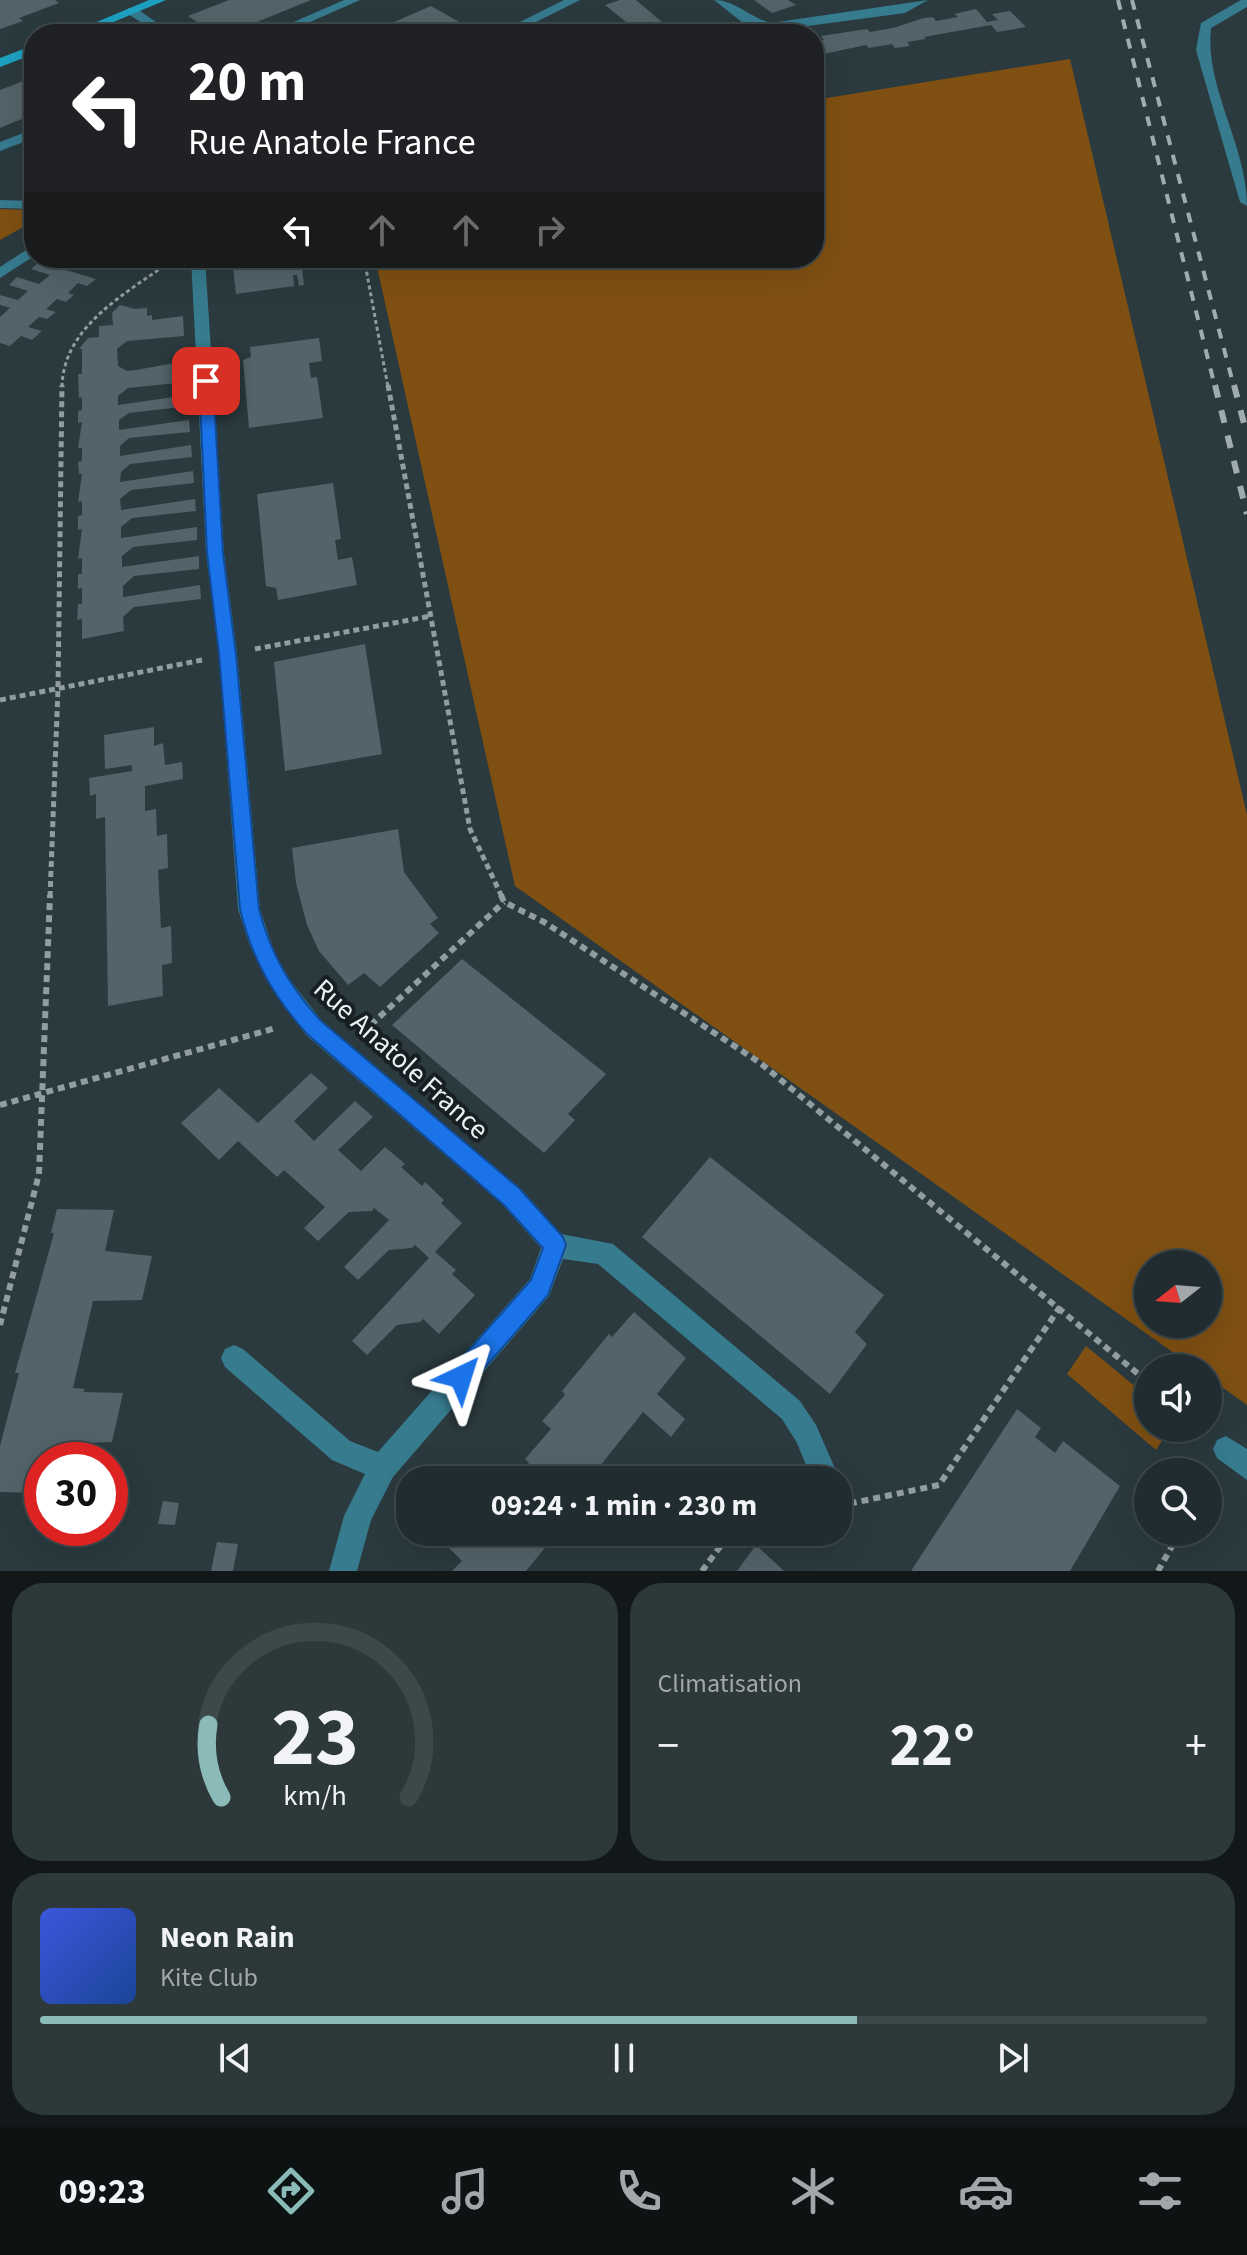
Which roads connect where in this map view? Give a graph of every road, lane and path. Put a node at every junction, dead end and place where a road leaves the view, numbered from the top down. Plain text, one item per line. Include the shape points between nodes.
1 (160, 0) edge
2 (354, 0) edge
3 (574, 0) edge
4 (720, 0) edge
5 (922, 0) edge
6 (1245, 4) edge
7 (132, 11) junction
8 (99, 24) edge
9 (152, 24) edge
10 (296, 24) edge
11 (523, 24) edge
12 (759, 24) edge
13 (806, 24) edge
14 (24, 53) edge
15 (0, 63) edge
16 (24, 137) edge
17 (0, 147) edge
18 (1247, 202) edge
19 (0, 204) edge
20 (24, 205) edge
21 (24, 256) edge
22 (162, 268) edge
23 (199, 268) edge
24 (366, 268) edge
25 (0, 274) edge
26 (431, 616) junction
27 (241, 651) dead end
28 (209, 658) dead end
29 (58, 689) junction
30 (0, 700) edge
31 (504, 902) junction
32 (272, 1029) dead end
33 (353, 1042) dead end
34 (43, 1095) junction
35 (0, 1105) edge
36 (555, 1245) junction
37 (1060, 1307) junction
38 (0, 1325) edge
39 (234, 1358) dead end
40 (1134, 1370) edge
41 (1226, 1449) dead end
42 (820, 1466) edge
43 (383, 1467) junction
44 (1247, 1467) edge
45 (852, 1503) edge
46 (721, 1546) edge
47 (1172, 1546) edge
48 (343, 1571) edge
49 (702, 1571) edge
50 (1158, 1571) edge

1 - 7 street
2 - 10 street
3 - 11 street
4 - 12 street
5 - 13 street via 905,9
6 - 18 street via 1205,26 1202,50
7 - 8 street
7 - 9 street
14 - 15 street
16 - 17 street
19 - 20 street
21 - 25 street
22 - 29 path via 102,310 67,352 62,375
23 - 36 street, Rue Anatole France via 215,553 249,909 257,941 271,972 314,1028 512,1197
24 - 26 path
26 - 27 path
26 - 31 path via 470,829
28 - 29 path
29 - 30 path
29 - 34 path
31 - 33 path
31 - 37 path via 544,922 759,1062
32 - 34 path
34 - 35 path
34 - 38 path via 39,1174
36 - 42 street via 604,1253 791,1410
36 - 43 street via 540,1287
37 - 40 path
37 - 45 path via 939,1485
39 - 43 street via 341,1451
41 - 44 street
43 - 48 street via 358,1516
46 - 49 path
47 - 50 path

